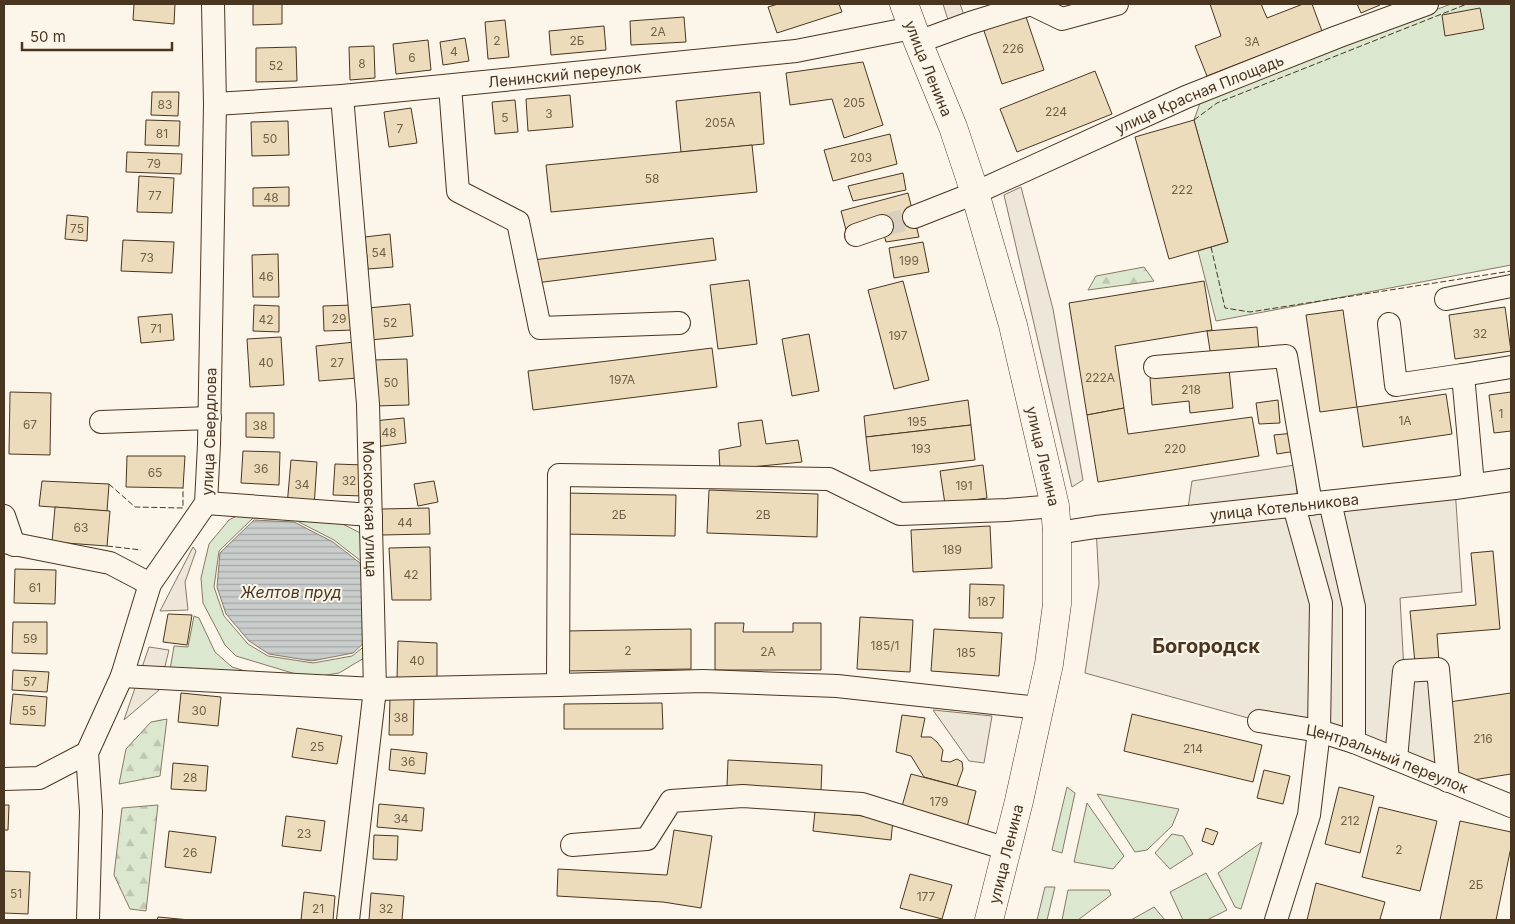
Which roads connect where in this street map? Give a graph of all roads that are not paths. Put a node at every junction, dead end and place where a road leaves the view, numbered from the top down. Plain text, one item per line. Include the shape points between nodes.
1 (213, 4) edge
2 (1117, 4) edge
3 (1427, 4) edge
4 (912, 25) edge
5 (450, 86) junction
6 (342, 96) junction
7 (215, 104) junction
8 (975, 193) junction
9 (914, 217) tunnel mouth
10 (882, 226) tunnel mouth
11 (856, 235) dead end
12 (1511, 286) edge
13 (1446, 299) dead end
14 (679, 323) dead end
15 (1389, 324) dead end
16 (1155, 367) dead end
17 (1511, 367) edge
18 (1463, 375) junction
19 (210, 418) junction
20 (101, 422) dead end
21 (1511, 480) edge
22 (1473, 485) junction
23 (206, 503) junction
24 (1312, 504) junction
25 (4, 516) edge
26 (1056, 519) junction
27 (371, 520) junction
28 (9, 544) edge
29 (150, 584) junction
30 (122, 676) junction
31 (558, 685) junction
32 (375, 689) junction
33 (1039, 708) junction
34 (1259, 721) dead end
35 (1319, 730) junction
36 (1354, 742) junction
37 (87, 752) junction
38 (1396, 760) junction
39 (4, 779) edge
40 (1448, 780) junction
41 (1511, 806) edge
42 (572, 845) dead end
43 (1008, 849) junction
44 (88, 920) edge
45 (348, 920) edge
46 (990, 920) edge
47 (1276, 920) edge

1 - 7 street, улица Свердлова
2 - 4 street, Ленинский переулок via 1062,19 1031,4 970,23
3 - 8 street, улица Красная Площадь via 1186,97
4 - 5 street, Ленинский переулок via 796,51
4 - 8 main road, улица Ленина via 953,127
5 - 6 street, Ленинский переулок
5 - 14 street via 458,192 518,222 540,328
6 - 7 street, Ленинский переулок
6 - 27 street, Московская улица via 368,404
7 - 19 street, улица Свердлова
8 - 9 street, улица Красная Площадь
8 - 26 main road, улица Ленина via 1013,325
10 - 11 street
12 - 13 street
15 - 18 street via 1396,385
16 - 24 street via 1286,356
17 - 18 street
18 - 22 street
19 - 20 street
19 - 23 street, улица Свердлова
21 - 22 street, улица Котельникова
22 - 24 street, улица Котельникова
23 - 27 street
23 - 29 street, улица Свердлова
24 - 26 street, улица Котельникова via 1096,526
24 - 35 street via 1320,603
24 - 36 street via 1354,607
25 - 28 street
26 - 31 street, улица Котельникова via 1007,510 900,514 829,479 559,475
26 - 33 main road, улица Ленина via 1057,604
27 - 32 street, Московская улица
28 - 29 street via 110,562
29 - 30 street, улица Свердлова
30 - 32 street
30 - 37 street, улица Свердлова
31 - 32 street
31 - 33 street via 703,681 837,686
32 - 45 street, Московская улица
33 - 43 main road, улица Ленина
34 - 35 street, Центральный переулок
35 - 36 street, Центральный переулок
35 - 47 street via 1309,815
36 - 38 street, Центральный переулок
37 - 39 street via 39,778
37 - 44 street, улица Свердлова via 91,810
38 - 40 street, Центральный переулок
38 - 40 street via 1404,671 1438,670
40 - 41 street, Центральный переулок
42 - 43 street via 647,839 671,801 743,796 862,804
43 - 46 main road, улица Ленина

